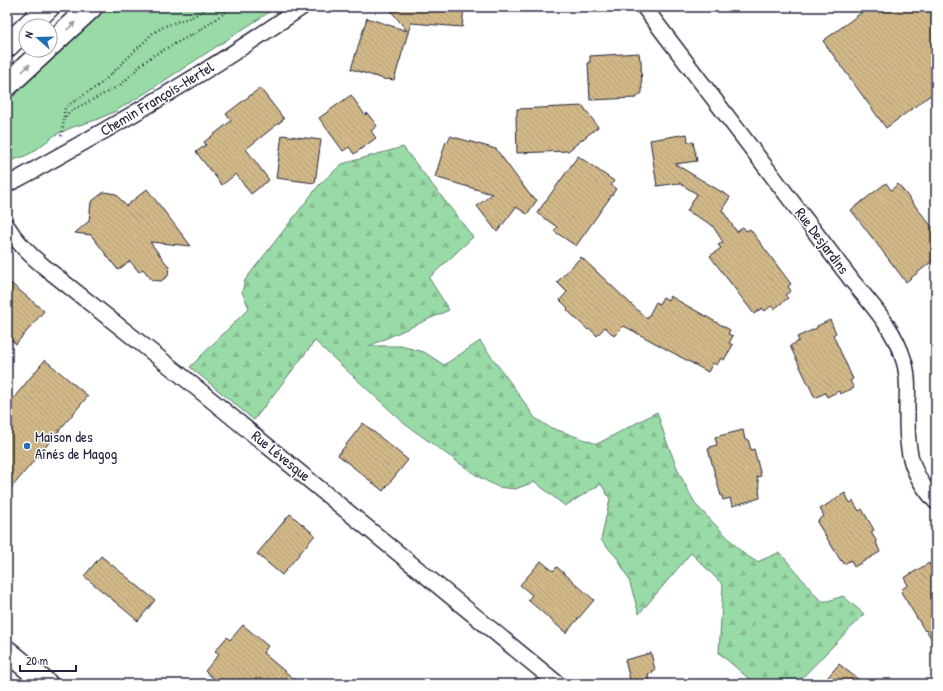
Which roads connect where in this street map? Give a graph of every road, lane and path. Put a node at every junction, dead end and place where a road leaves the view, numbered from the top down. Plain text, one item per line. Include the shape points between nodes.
1 (48, 7) edge
2 (92, 7) edge
3 (207, 7) edge
4 (233, 7) edge
5 (302, 7) edge
6 (644, 7) edge
7 (36, 18) edge
8 (18, 36) edge
9 (58, 38) edge
10 (7, 46) edge
11 (36, 58) edge
12 (7, 85) edge
13 (64, 117) junction
14 (57, 140) dead end
15 (7, 184) edge
16 (7, 226) edge
17 (936, 502) edge
18 (7, 651) edge
19 (47, 684) edge
20 (558, 684) edge

1 - 7 main road
9 -> 2 main road
3 - 13 path via 194,16 153,33 102,83 67,106
4 - 13 path via 197,32 154,55 119,86 74,109
5 - 15 street, Chemin François-Hertel via 186,83
6 - 17 street, Rue Desjardins via 893,335 904,361 908,386 910,456 920,481
8 - 10 main road
12 -> 11 main road
13 - 14 path via 63,132
16 - 20 street, Rue Lévesque via 33,258 182,376
18 - 19 street

